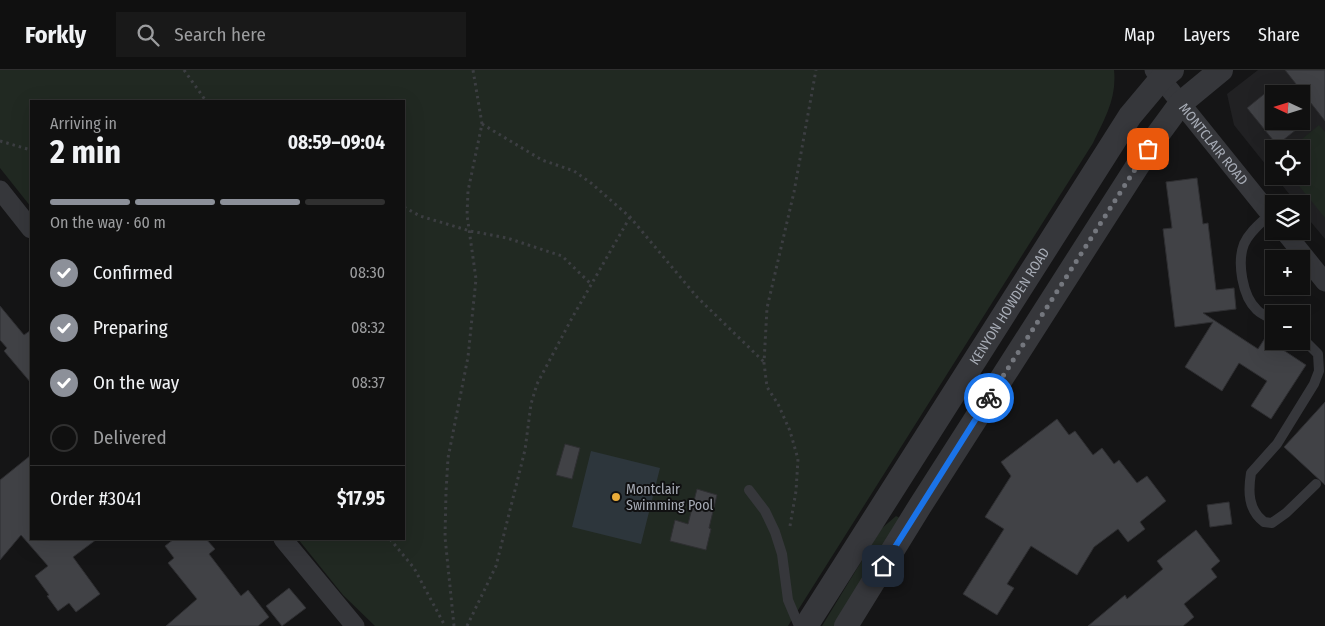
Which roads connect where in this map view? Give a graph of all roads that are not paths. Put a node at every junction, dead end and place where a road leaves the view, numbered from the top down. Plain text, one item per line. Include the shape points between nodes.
1 (1221, 70) edge
2 (1162, 73) edge
3 (1181, 103) junction
4 (0, 190) edge
5 (1265, 208) edge
6 (1265, 222) edge
7 (30, 228) edge
8 (1291, 240) edge
9 (1325, 282) edge
10 (1265, 315) edge
11 (1310, 346) edge
12 (1316, 484) dead end
13 (891, 489) junction
14 (749, 490) dead end
15 (920, 506) junction
16 (284, 540) edge
17 (355, 626) edge
18 (799, 626) edge
19 (806, 626) edge
20 (846, 626) edge

1 - 3 street
2 - 3 street, MONTCLAIR ROAD
2 - 13 street, KENYON HOWDEN ROAD via 1130,116
3 - 5 street, MONTCLAIR ROAD
3 - 15 street via 1131,174
4 - 7 street
6 - 10 lane via 1249,235 1241,256 1250,301
8 - 9 street
11 - 12 lane via 1318,354 1319,371 1277,444 1250,473 1253,509 1264,522 1272,523 1286,514
13 - 15 street
13 - 19 street, KENYON HOWDEN ROAD
14 - 18 lane via 765,511 782,554 788,600
15 - 20 street
16 - 17 street

